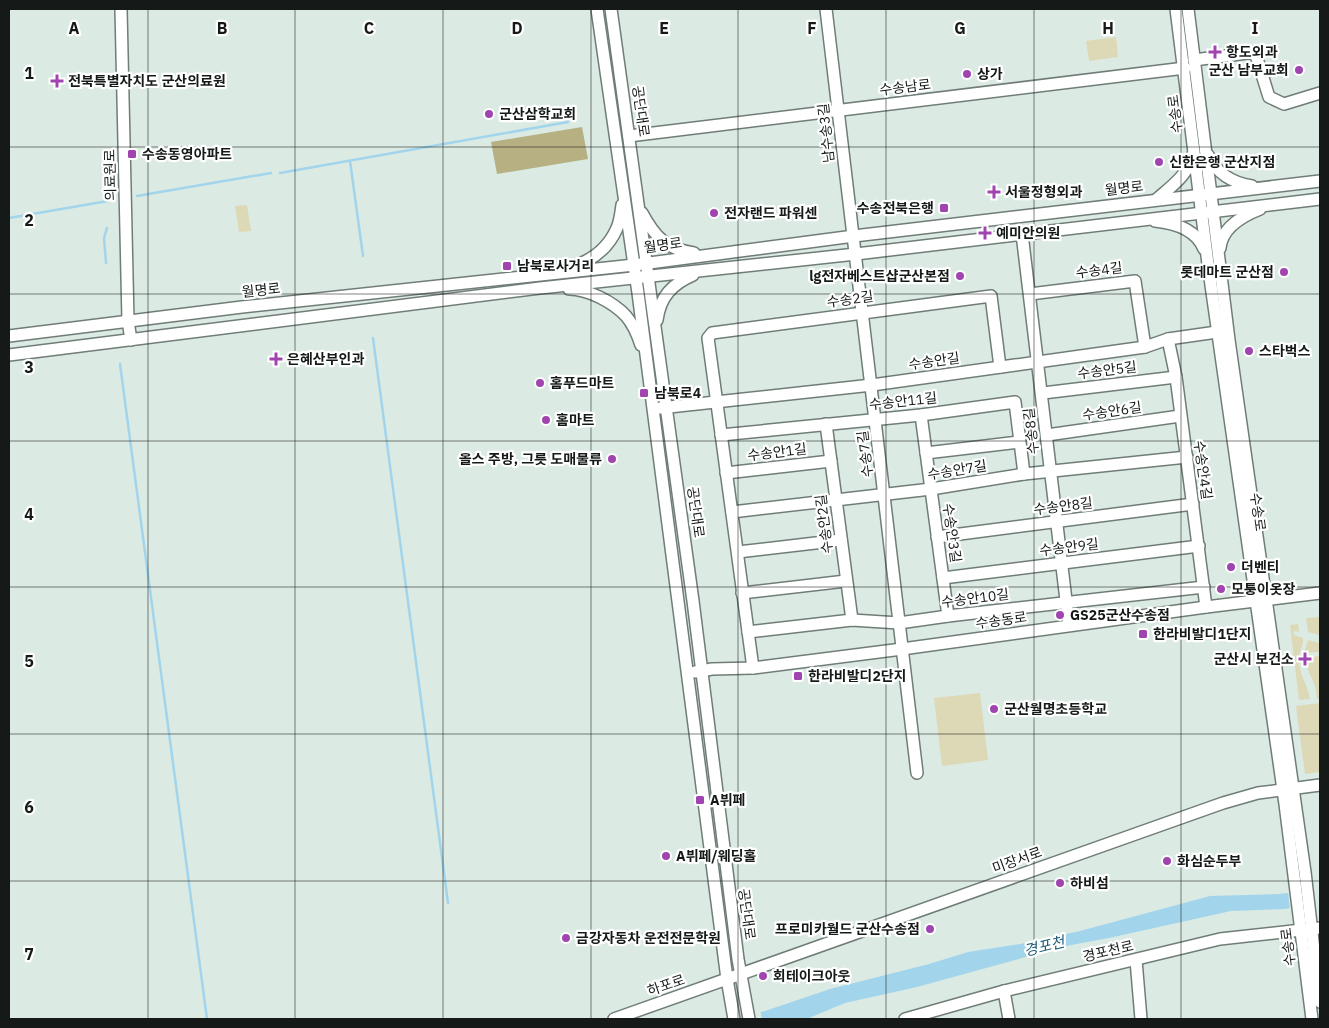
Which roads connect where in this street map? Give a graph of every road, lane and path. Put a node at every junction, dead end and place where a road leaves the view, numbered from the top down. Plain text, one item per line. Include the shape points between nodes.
1 (121, 9) edge
2 (597, 9) edge
3 (611, 9) edge
4 (826, 9) edge
5 (1176, 9) edge
6 (1188, 9) edge
7 (1194, 60) junction
8 (1184, 68) junction
9 (1320, 93) edge
10 (838, 110) junction
11 (629, 136) junction
12 (1200, 148) junction
13 (1320, 181) edge
14 (1264, 188) junction
15 (1205, 194) junction
16 (624, 196) junction
17 (637, 196) junction
18 (1157, 199) junction
19 (1320, 199) edge
20 (1274, 204) junction
21 (1207, 211) junction
22 (1139, 220) junction
23 (1022, 234) junction
24 (854, 236) junction
25 (705, 254) junction
26 (856, 254) junction
27 (1213, 260) junction
28 (647, 263) junction
29 (634, 265) junction
30 (710, 270) junction
31 (539, 275) junction
32 (648, 277) junction
33 (636, 279) junction
34 (540, 288) junction
35 (1030, 294) junction
36 (863, 312) junction
37 (128, 321) junction
38 (1217, 332) junction
39 (9, 336) edge
40 (1168, 339) junction
41 (131, 340) junction
42 (657, 344) junction
43 (1145, 347) junction
44 (9, 355) edge
45 (1038, 361) junction
46 (1000, 367) junction
47 (648, 368) junction
48 (1176, 378) junction
49 (872, 385) junction
50 (1042, 393) junction
51 (716, 401) junction
52 (666, 407) junction
53 (653, 408) junction
54 (921, 415) junction
55 (1180, 416) junction
56 (876, 420) junction
57 (826, 424) junction
58 (721, 435) junction
59 (1047, 435) junction
60 (1019, 442) junction
61 (926, 454) junction
62 (1187, 458) junction
63 (831, 461) junction
64 (1051, 472) junction
65 (726, 473) junction
66 (1024, 474) junction
67 (931, 489) junction
68 (885, 494) junction
69 (836, 499) junction
70 (1193, 504) junction
71 (732, 512) junction
72 (1057, 522) junction
73 (937, 537) junction
74 (841, 540) junction
75 (1199, 546) junction
76 (738, 552) junction
77 (1062, 563) junction
78 (943, 578) junction
79 (846, 580) junction
80 (1204, 587) junction
81 (742, 593) junction
82 (1320, 593) edge
83 (1260, 600) junction
84 (1067, 602) junction
85 (1206, 607) junction
86 (948, 616) junction
87 (852, 620) junction
88 (899, 623) junction
89 (1069, 625) junction
90 (748, 632) junction
91 (902, 650) junction
92 (753, 668) junction
93 (702, 670) junction
94 (687, 673) junction
95 (917, 773) dead end
96 (1320, 784) edge
97 (1287, 789) junction
98 (1309, 926) edge
99 (1136, 960) junction
100 (740, 974) junction
101 (727, 979) junction
102 (1004, 992) junction
103 (1320, 1002) edge
104 (614, 1019) edge
105 (734, 1019) edge
106 (749, 1019) edge
107 (905, 1019) edge
108 (1008, 1019) edge
109 (1141, 1019) edge
110 (1312, 1019) edge

1 - 37 street, 의료원로
2 - 16 street, 공단대로
3 - 11 street, 공단대로
4 - 10 street, 남수송3길
5 - 8 street, 수송로
6 - 7 street, 수송로
7 - 9 street via 1255,52 1269,97 1284,104
7 - 12 street, 수송로
8 - 10 street, 수송남로
8 - 12 street, 수송로
10 - 11 street, 수송남로
10 - 24 street, 남수송3길
11 - 17 street, 공단대로
12 - 14 street via 1225,176 1245,185
12 - 15 street, 수송로
12 - 18 street via 1182,176
13 - 14 street, 월명로
14 - 15 street, 월명로
15 - 18 street, 월명로
15 - 21 street, 수송로
16 - 29 street, 공단대로
16 - 31 street via 617,228 595,257
17 - 25 street via 642,213 656,236 682,251
17 - 28 street, 공단대로
18 - 24 street, 월명로
19 - 20 street
20 - 21 street
20 - 27 street via 1230,226
21 - 22 street
21 - 27 street, 수송로
22 - 23 street
22 - 27 street via 1169,223 1188,231 1200,240
23 - 26 street
23 - 35 street, 수송8길
24 - 25 street, 월명로
24 - 26 street, 남수송3길
25 - 28 street, 월명로
26 - 30 street
26 - 36 street, 수송7길
27 - 38 street, 수송로
27 - 83 street, 수송로
28 - 29 street, 월명로
28 - 32 street, 공단대로
29 - 31 street, 월명로
29 - 33 street, 공단대로
30 - 32 street
30 - 42 street via 684,279 664,296 657,318
31 - 37 street, 월명로
32 - 33 street
32 - 42 street, 공단대로
33 - 34 street
33 - 47 street, 공단대로
34 - 41 street
34 - 47 street via 577,289 615,307 626,317 638,337
35 - 43 street, 수송4길 via 1135,281
35 - 45 street, 수송8길
36 - 46 street, 수송2길 via 990,296
36 - 49 street, 수송7길
36 - 51 street, 수송2길 via 712,333 708,338
37 - 39 street, 월명로
37 - 41 street, 의료원로
38 - 40 street, 수송안길
38 - 83 street, 수송로
40 - 43 street, 수송안길
40 - 48 street, 수송안4길
41 - 44 street
42 - 52 street, 공단대로
43 - 45 street, 수송안길
45 - 46 street, 수송안길
45 - 50 street, 수송8길
46 - 49 street, 수송안길
47 - 53 street, 공단대로
48 - 50 street, 수송안5길
48 - 55 street, 수송안4길
49 - 51 street, 수송안길
49 - 56 street, 수송7길
50 - 59 street, 수송8길
51 - 52 street, 수송안길
51 - 58 street
52 - 53 street, 수송안길
52 - 93 street, 공단대로
53 - 94 street, 공단대로
54 - 56 street, 수송안11길
54 - 60 street, 수송안11길 via 1014,402
54 - 61 street, 수송안3길
55 - 59 street, 수송안6길
55 - 62 street, 수송안4길
56 - 57 street, 수송안11길
56 - 68 street, 수송7길
57 - 58 street, 수송안11길
57 - 63 street, 수송안2길
58 - 65 street
59 - 64 street, 수송8길
60 - 61 street
60 - 66 street, 수송안11길
61 - 67 street, 수송안3길
62 - 64 street, 수송안7길
62 - 70 street, 수송안4길
63 - 65 street, 수송안1길
63 - 69 street, 수송안2길
64 - 66 street, 수송안7길
64 - 72 street, 수송8길
65 - 71 street
66 - 67 street, 수송안7길
67 - 68 street, 수송안7길
67 - 73 street, 수송안3길
68 - 69 street, 수송안7길
68 - 88 street, 수송7길
69 - 71 street, 수송안7길
69 - 74 street, 수송안2길
70 - 72 street, 수송안8길
70 - 75 street, 수송안4길
71 - 76 street
72 - 73 street, 수송안8길
72 - 77 street, 수송8길
73 - 78 street, 수송안3길
74 - 76 street
74 - 79 street, 수송안2길
75 - 77 street, 수송안9길
75 - 80 street, 수송안4길
76 - 81 street
77 - 78 street, 수송안9길
77 - 84 street, 수송8길
78 - 86 street, 수송안3길
79 - 81 street
79 - 87 street, 수송안2길
80 - 84 street, 수송안10길
80 - 85 street, 수송안4길
81 - 90 street
82 - 83 street, 수송동로
83 - 85 street, 수송동로
83 - 97 street, 수송로
84 - 86 street, 수송안10길
84 - 89 street, 수송8길
85 - 89 street, 수송동로
86 - 88 street, 수송안10길
87 - 88 street, 수송안10길
87 - 90 street, 수송안10길
88 - 91 street, 수송7길
89 - 91 street, 수송동로
90 - 92 street
91 - 92 street, 수송동로
91 - 95 street, 수송7길
92 - 93 street, 수송동로
93 - 94 street, 수송동로
93 - 100 street, 공단대로
94 - 101 street, 공단대로
96 - 97 street, 미장서로
97 - 98 street, 수송로
97 - 100 street, 미장서로 via 1223,803
98 - 99 street, 경포천로 via 1220,940
98 - 103 street, 수송로
98 - 110 street, 수송로
99 - 102 street, 경포천로
99 - 109 street
100 - 101 street, 미장서로
100 - 106 street, 공단대로
101 - 104 street, 하포로
101 - 105 street, 공단대로
102 - 107 street, 경포천로
102 - 108 street

